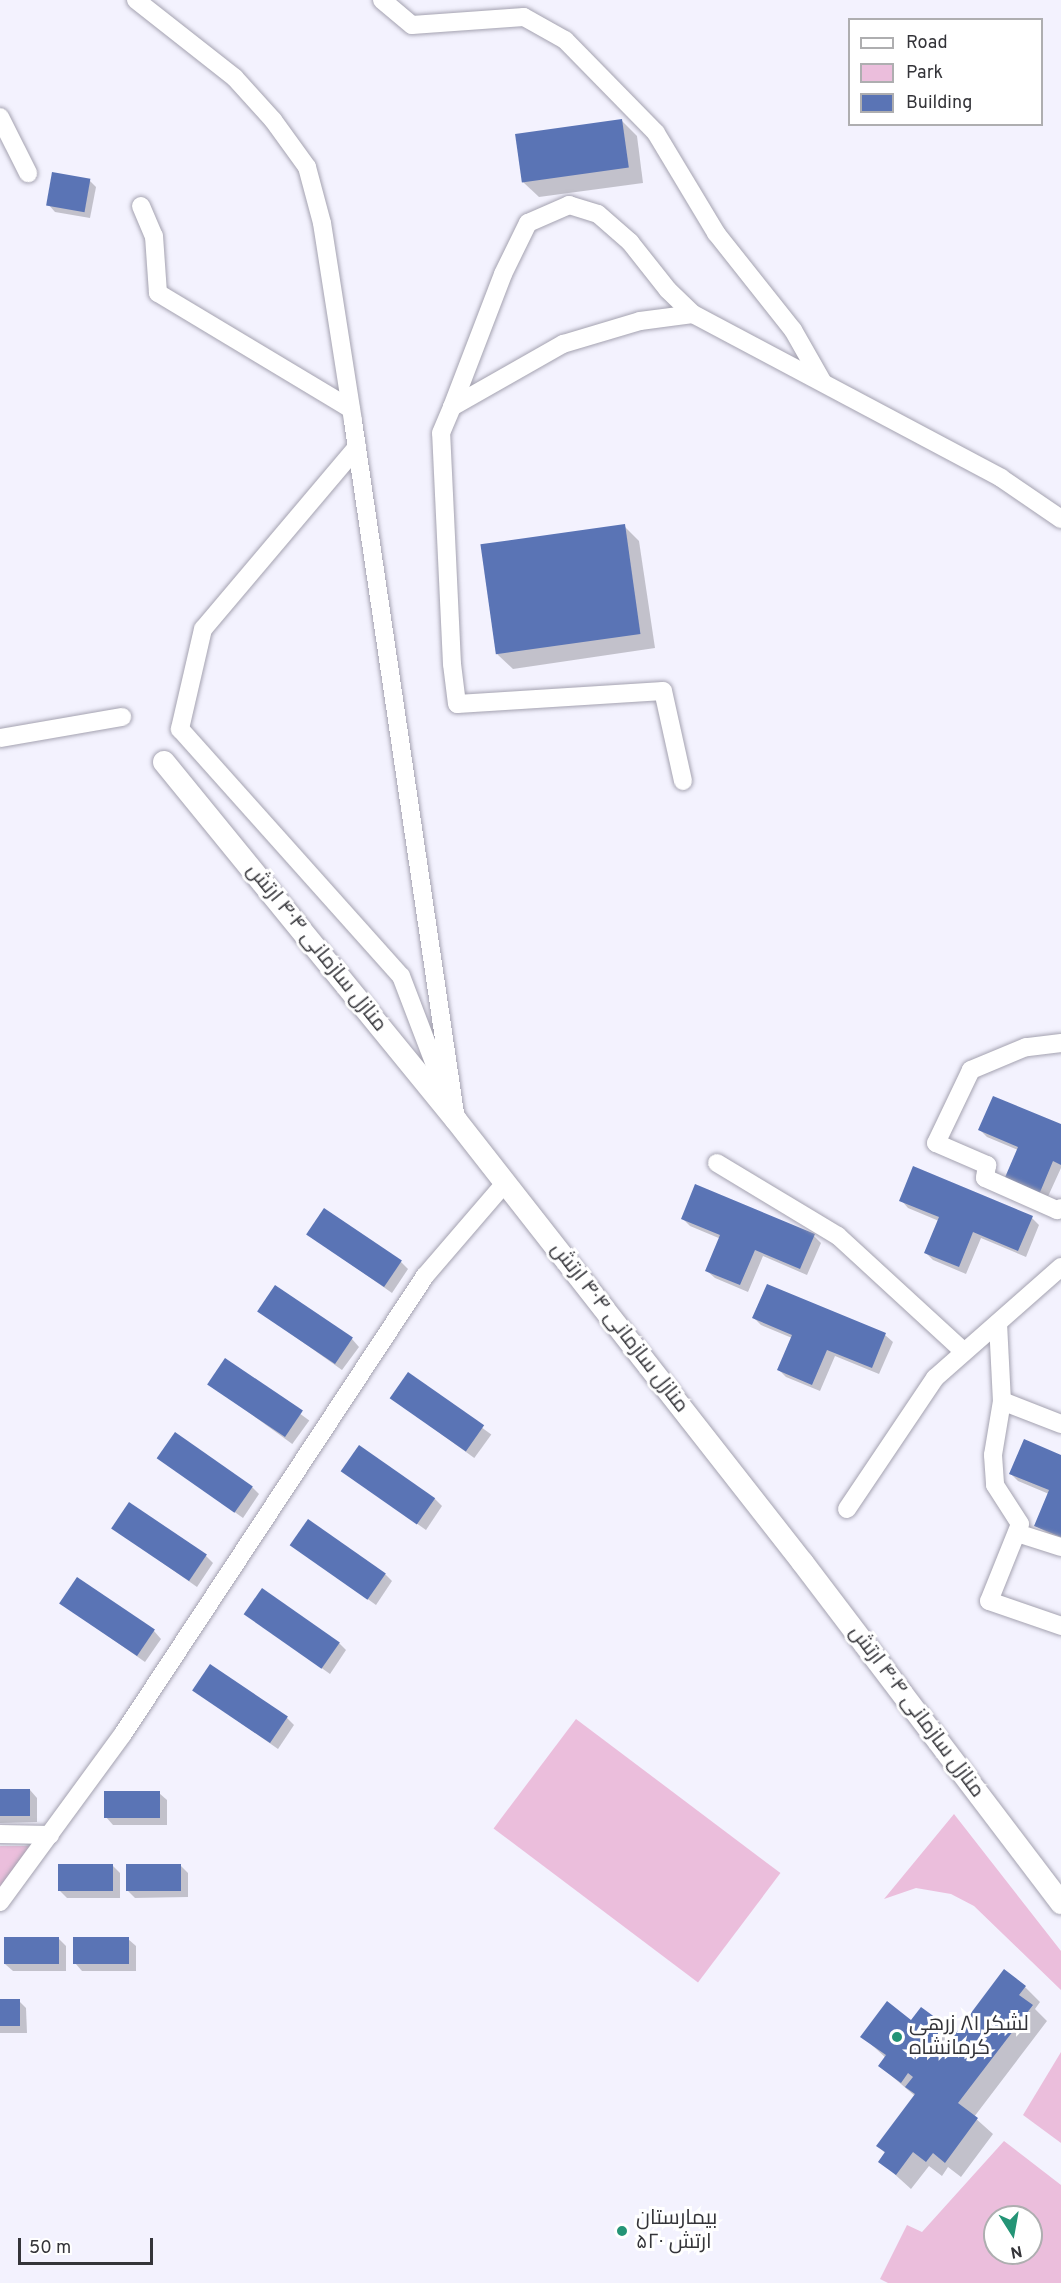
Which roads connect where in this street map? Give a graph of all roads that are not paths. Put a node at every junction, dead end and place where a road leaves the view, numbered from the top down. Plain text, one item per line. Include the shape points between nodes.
1 (136, 0) edge
2 (382, 0) edge
3 (0, 117) edge
4 (28, 173) dead end
5 (141, 206) dead end
6 (693, 314) junction
7 (822, 381) junction
8 (452, 407) junction
9 (351, 409) junction
10 (357, 447) junction
11 (1061, 519) edge
12 (122, 717) dead end
13 (0, 738) edge
14 (164, 762) dead end
15 (683, 781) dead end
16 (1061, 1043) edge
17 (456, 1120) junction
18 (717, 1163) dead end
19 (505, 1183) junction
20 (1061, 1208) edge
21 (1061, 1268) edge
22 (998, 1323) junction
23 (964, 1352) junction
24 (1002, 1401) junction
25 (1061, 1425) edge
26 (847, 1509) dead end
27 (1017, 1533) junction
28 (1061, 1547) edge
29 (1061, 1626) edge
30 (0, 1834) edge
31 (50, 1835) junction
32 (0, 1902) edge
33 (1061, 1903) edge

1 - 9 street via 235,78 273,120 307,167 322,223
2 - 7 street via 412,25 524,17 565,40 656,134 716,233 793,330
3 - 4 street
5 - 9 street via 154,236 158,293
6 - 7 street
6 - 8 street via 640,321 563,344
6 - 8 street via 668,290 630,242 598,214 569,205 528,223 502,274
7 - 11 street via 1001,477
8 - 15 street via 441,433 457,704 663,691
9 - 10 street
10 - 17 street
10 - 17 street via 203,629 180,729 401,976
12 - 13 street
14 - 17 street, منازل سازمانی ۴۰۴ ارتش
16 - 20 street via 1026,1047 971,1070 936,1143 987,1165 985,1178
17 - 19 street, منازل سازمانی ۴۰۴ ارتش
18 - 23 street via 838,1236
19 - 31 street via 425,1276 123,1734
19 - 33 street, منازل سازمانی ۴۰۴ ارتش via 803,1563
21 - 22 street
22 - 23 street
22 - 24 street
23 - 26 street via 935,1378
24 - 25 street
24 - 27 street via 993,1455 995,1485 1020,1524
27 - 28 street
27 - 29 street via 989,1601
30 - 31 street
31 - 32 street

